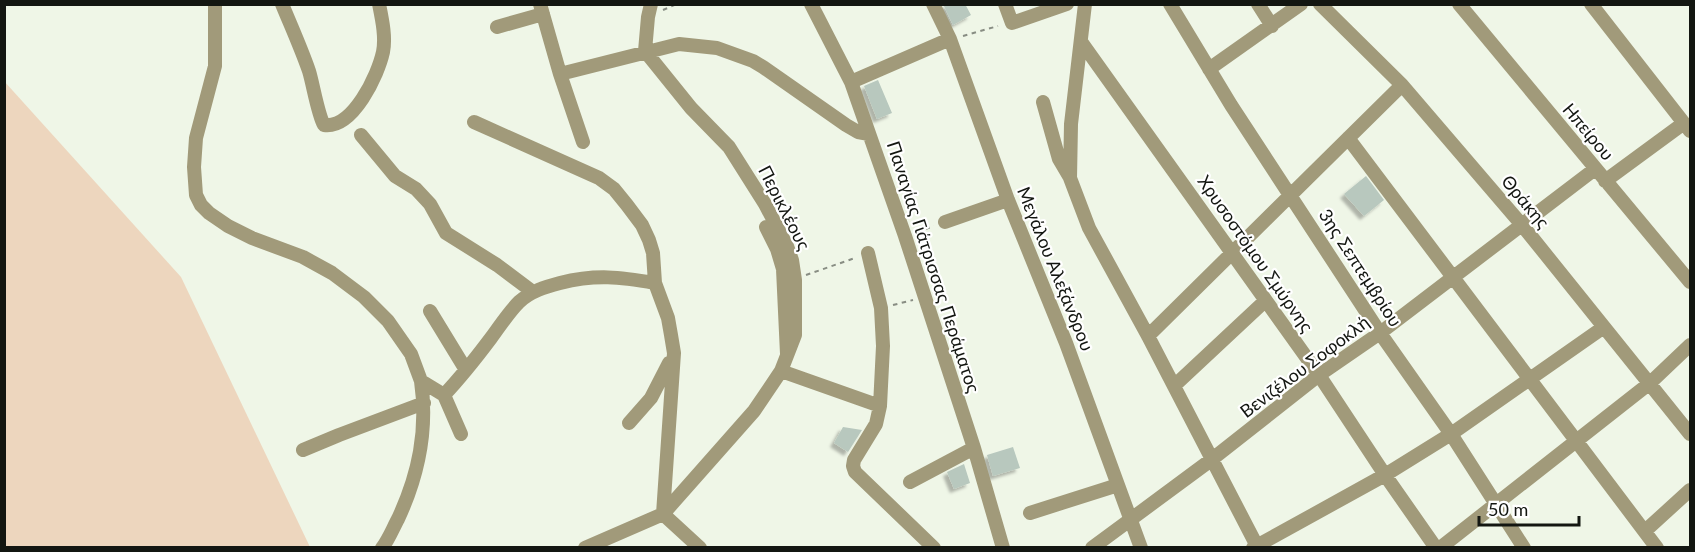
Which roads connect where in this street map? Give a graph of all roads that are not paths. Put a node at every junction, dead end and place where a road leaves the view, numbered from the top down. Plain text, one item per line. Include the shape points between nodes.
1 (215, 4) edge
2 (282, 4) edge
3 (379, 4) edge
4 (651, 4) edge
5 (811, 4) edge
6 (933, 4) edge
7 (1005, 4) edge
8 (1066, 4) edge
9 (1085, 4) edge
10 (1170, 4) edge
11 (1258, 4) edge
12 (1301, 4) edge
13 (1320, 4) edge
14 (1459, 4) edge
15 (1591, 4) edge
16 (541, 9) edge
17 (1272, 26) junction
18 (497, 27) dead end
19 (950, 39) junction
20 (1082, 43) junction
21 (645, 51) junction
22 (1209, 69) junction
23 (560, 74) junction
24 (851, 82) junction
25 (1402, 85) junction
26 (1043, 102) dead end
27 (474, 122) dead end
28 (708, 128) junction
29 (1689, 129) edge
30 (869, 134) junction
31 (362, 135) dead end
32 (1348, 138) junction
33 (583, 142) dead end
34 (1595, 169) junction
35 (1070, 178) junction
36 (1605, 181) junction
37 (1291, 195) junction
38 (1008, 200) junction
39 (945, 222) road end
40 (1522, 225) junction
41 (868, 253) road end
42 (1232, 253) junction
43 (1452, 278) junction
44 (1690, 282) edge
45 (655, 283) junction
46 (533, 292) junction
47 (1265, 301) junction
48 (430, 311) dead end
49 (1605, 327) junction
50 (1380, 333) junction
51 (1148, 336) junction
52 (1690, 345) edge
53 (674, 353) junction
54 (787, 356) junction
55 (466, 370) junction
56 (781, 371) junction
57 (1319, 375) junction
58 (1530, 380) junction
59 (421, 381) junction
60 (1650, 383) junction
61 (1174, 386) junction
62 (444, 394) junction
63 (424, 403) junction
64 (880, 406) junction
65 (629, 423) dead end
66 (461, 434) dead end
67 (1451, 434) junction
68 (1690, 434) edge
69 (1575, 440) junction
70 (974, 448) junction
71 (303, 450) dead end
72 (1211, 460) junction
73 (1385, 475) junction
74 (910, 482) dead end
75 (1119, 484) junction
76 (1690, 490) edge
77 (1496, 504) junction
78 (1030, 513) dead end
79 (663, 514) junction
80 (1131, 518) junction
81 (1645, 531) junction
82 (1256, 547) edge
83 (382, 548) edge
84 (585, 548) edge
85 (700, 548) edge
86 (934, 548) edge
87 (1003, 548) edge
88 (1092, 548) edge
89 (1141, 548) edge
90 (1438, 548) edge
91 (1524, 548) edge
92 (1658, 548) edge

1 - 59 street via 215,66 196,138 196,195 201,205 228,226 332,273 364,297 388,321 411,354
2 - 3 street via 308,69 319,118 330,125 348,118 356,108 380,62 383,50
4 - 21 street
5 - 24 street, Παναγίας Γιάτρισσας Περάματος
6 - 19 street, Μεγάλου Αλεξάνδρου
7 - 8 street via 1012,23
9 - 20 street
10 - 22 street, 3ης Σεπτεμβρίου
11 - 17 street
12 - 17 street
13 - 25 street, Θράκης
14 - 34 street, Ηπείρου
15 - 29 street
16 - 18 street
16 - 23 street
17 - 22 street
19 - 24 street
19 - 38 street, Μεγάλου Αλεξάνδρου
20 - 35 street via 1071,124
20 - 42 street, Χρυσοστόμου Σμύρνης
21 - 23 street
21 - 28 street, Περικλέους
21 - 30 street via 679,44 717,48 753,61 846,125
22 - 37 street, 3ης Σεπτεμβρίου
23 - 33 street
24 - 30 street, Παναγίας Γιάτρισσας Περάματος
25 - 32 street
25 - 40 street, Θράκης
26 - 35 street via 1059,159
27 - 45 street via 599,178 614,189 649,240
28 - 54 street via 750,193 777,249 785,288
28 - 54 street, Περικλέους via 729,147 787,246 795,280 795,335
29 - 36 street
30 - 70 street, Παναγίας Γιάτρισσας Περάματος
31 - 46 street via 395,176 430,204 446,233
32 - 37 street
32 - 43 street
34 - 36 street, Ηπείρου
34 - 40 street, Βενιζέλου Σοφοκλή
35 - 51 street via 1089,228
36 - 44 street, Ηπείρου
37 - 42 street
37 - 50 street, 3ης Σεπτεμβρίου
38 - 39 street
38 - 75 street, Μεγάλου Αλεξάνδρου
40 - 43 street, Βενιζέλου Σοφοκλή
40 - 49 street, Θράκης
41 - 64 street via 881,308
42 - 47 street, Χρυσοστόμου Σμύρνης
42 - 51 street
43 - 50 street, Βενιζέλου Σοφοκλή
43 - 58 street
45 - 46 street via 620,277 581,277
45 - 53 street via 668,318
46 - 55 street via 519,302
47 - 57 street, Χρυσοστόμου Σμύρνης
47 - 61 street
48 - 55 street
49 - 58 street
49 - 60 street, Θράκης
50 - 57 street, Βενιζέλου Σοφοκλή
50 - 67 street, 3ης Σεπτεμβρίου
51 - 61 street
52 - 60 street
53 - 65 street via 651,398
53 - 79 street
54 - 56 street, Περικλέους
55 - 62 street
56 - 64 street
56 - 79 street, Περικλέους via 754,411
57 - 72 street, Βενιζέλου Σοφοκλή
57 - 73 street, Χρυσοστόμου Σμύρνης
58 - 67 street
58 - 69 street
59 - 62 street
59 - 63 street
60 - 68 street, Θράκης
60 - 69 street
61 - 72 street
62 - 66 street
63 - 71 street
63 - 83 street via 423,439 413,485
64 - 86 street via 876,424 854,460 855,472
67 - 73 street
67 - 77 street, 3ης Σεπτεμβρίου
69 - 77 street
69 - 81 street
70 - 74 street
70 - 87 street, Παναγίας Γιάτρισσας Περάματος
72 - 80 street, Βενιζέλου Σοφοκλή
72 - 82 street
73 - 82 street
73 - 90 street, Χρυσοστόμου Σμύρνης
75 - 78 street
75 - 80 street, Μεγάλου Αλεξάνδρου
76 - 81 street
77 - 90 street
77 - 91 street, 3ης Σεπτεμβρίου
79 - 84 street, Περικλέους
79 - 85 street
80 - 88 street, Βενιζέλου Σοφοκλή
80 - 89 street, Μεγάλου Αλεξάνδρου
81 - 92 street

